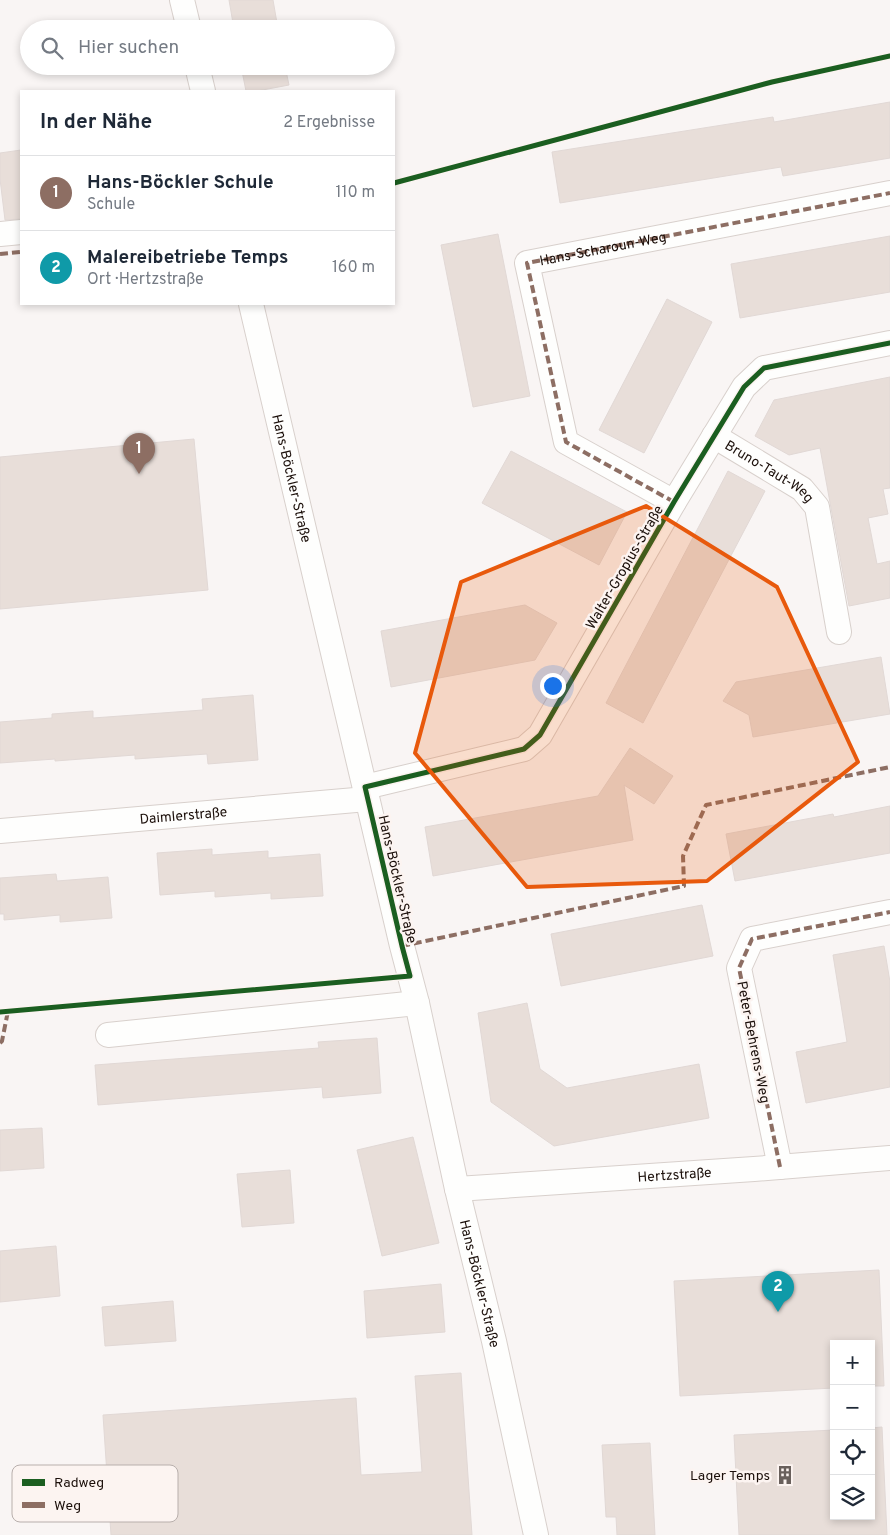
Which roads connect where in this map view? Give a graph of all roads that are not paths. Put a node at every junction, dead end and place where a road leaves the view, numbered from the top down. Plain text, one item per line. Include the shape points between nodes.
1 (182, 0) edge
2 (187, 20) edge
3 (199, 75) edge
4 (203, 90) edge
5 (890, 193) edge
6 (20, 232) edge
7 (0, 234) edge
8 (251, 305) edge
9 (890, 343) edge
10 (714, 436) junction
11 (674, 502) junction
12 (839, 632) dead end
13 (366, 793) junction
14 (0, 831) edge
15 (890, 912) edge
16 (417, 1004) junction
17 (108, 1035) dead end
18 (890, 1158) edge
19 (780, 1167) junction
20 (457, 1189) junction
21 (536, 1535) edge

1 - 2 street
3 - 4 street
5 - 11 street, Hans-Scharoun-Weg via 528,263 566,442
6 - 7 street
8 - 13 street, Hans-Böckler-Straße
9 - 10 street, Walter-Gropius-Straße via 764,368 744,387
10 - 11 street, Walter-Gropius-Straße
10 - 12 street, Bruno-Taut-Weg via 802,489 817,507
11 - 13 street, Walter-Gropius-Straße via 540,735 524,749
13 - 14 street, Daimlerstraße
13 - 16 street, Hans-Böckler-Straße
15 - 19 street, Peter-Behrens-Weg via 752,939 739,968
16 - 17 street
16 - 20 street, Hans-Böckler-Straße
18 - 19 street, Hertzstraße
19 - 20 street, Hertzstraße
20 - 21 street, Hans-Böckler-Straße

